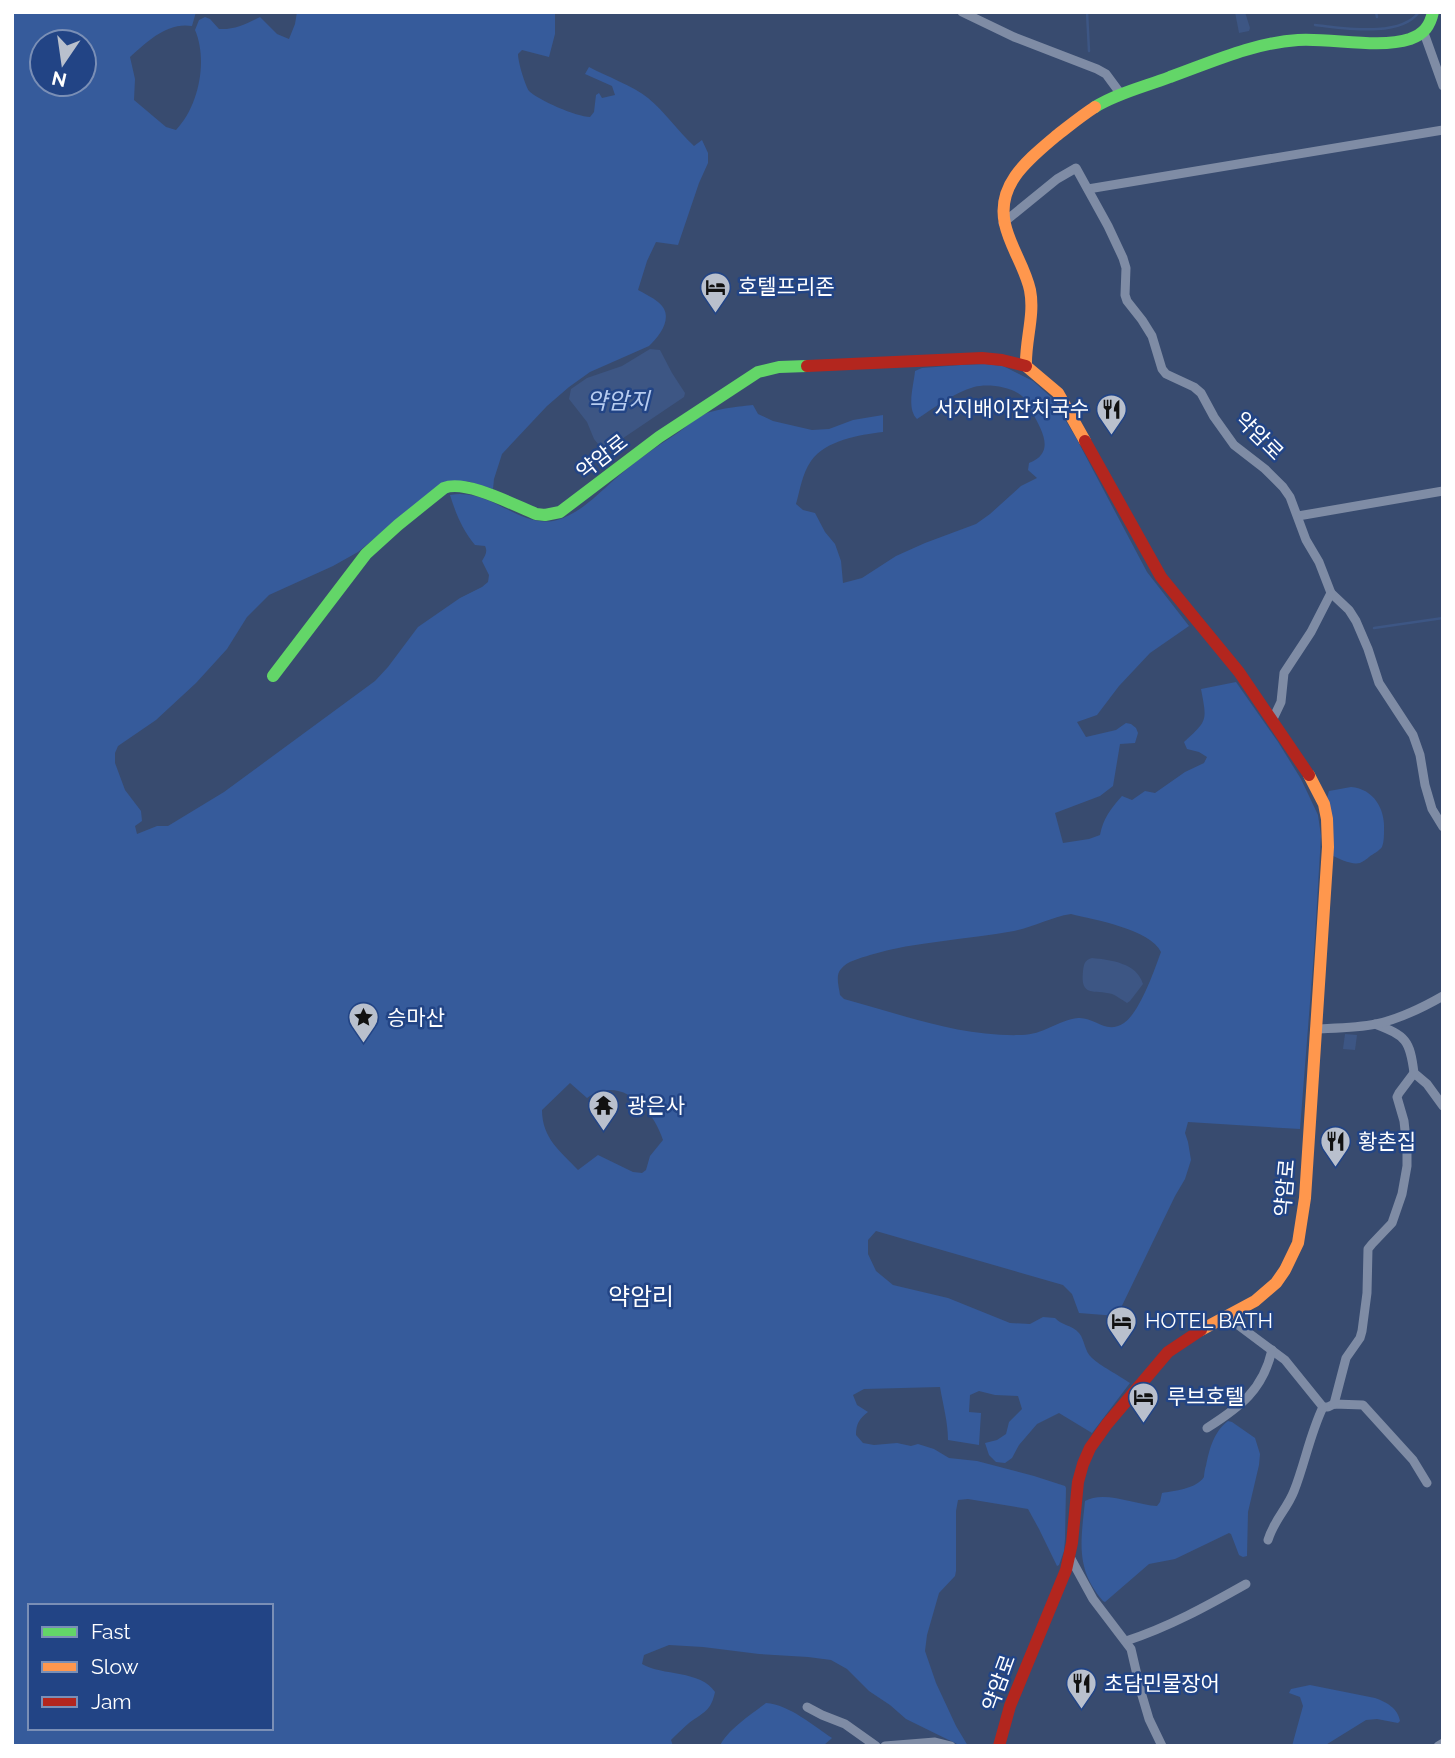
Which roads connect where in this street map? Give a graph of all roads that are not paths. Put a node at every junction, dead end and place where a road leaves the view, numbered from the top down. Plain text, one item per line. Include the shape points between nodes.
1 (962, 12) edge
2 (1433, 12) edge
3 (1424, 33) junction
4 (1443, 86) edge
5 (1121, 93) junction
6 (1443, 130) edge
7 (1088, 189) junction
8 (1003, 223) junction
9 (1026, 366) junction
10 (1443, 491) edge
11 (1298, 516) junction
12 (1331, 593) junction
13 (273, 676) dead end
14 (1272, 721) junction
15 (1443, 827) edge
16 (1443, 996) edge
17 (1375, 1024) junction
18 (1315, 1029) junction
19 (1414, 1073) junction
20 (1443, 1105) edge
21 (1226, 1317) junction
22 (1272, 1350) junction
23 (1334, 1404) junction
24 (1323, 1407) junction
25 (1207, 1428) dead end
26 (1427, 1483) dead end
27 (1268, 1540) dead end
28 (1070, 1557) junction
29 (1246, 1584) dead end
30 (1126, 1641) junction
31 (807, 1707) dead end
32 (876, 1746) edge
33 (885, 1746) edge
34 (951, 1746) edge
35 (999, 1746) edge
36 (1161, 1746) edge

1 - 5 street via 1097,69
2 - 3 street
3 - 4 street
3 - 5 street via 1384,43 1290,40
5 - 8 street via 1091,109 1019,170 1005,196
6 - 7 street
7 - 8 street, 약암로 via 1076,168
7 - 11 street, 약암로 via 1123,258 1127,301 1152,336 1162,369 1201,393 1234,445 1283,487
8 - 9 street via 1030,294
9 - 13 street, 약암로 via 982,358 779,367 758,372 659,437 560,512 536,514 469,487 450,485 366,554
9 - 14 street, 약암로 via 1059,393 1161,577 1239,672
10 - 11 street
11 - 12 street, 약암로
12 - 14 street via 1284,673 1281,702
12 - 15 street, 약암로 via 1356,621 1379,683 1413,735 1424,785
14 - 18 street, 약암로 via 1310,775 1327,819
16 - 17 street
17 - 18 street
17 - 19 street via 1404,1038 1414,1060
18 - 21 street, 약암로 via 1298,1243 1276,1283
19 - 20 street
19 - 23 street via 1397,1097 1407,1149 1402,1194 1392,1223 1368,1249 1362,1331 1346,1358
21 - 22 street
21 - 28 street, 약암로 via 1168,1352 1097,1437 1078,1482
22 - 24 street via 1286,1360
22 - 25 street via 1259,1385
23 - 24 street
23 - 26 street via 1367,1408
24 - 27 street via 1293,1492
28 - 30 street via 1093,1599
28 - 35 street, 약암로 via 1010,1706
29 - 30 street via 1181,1620
30 - 36 street
31 - 32 street via 845,1724
33 - 34 street via 935,1742

